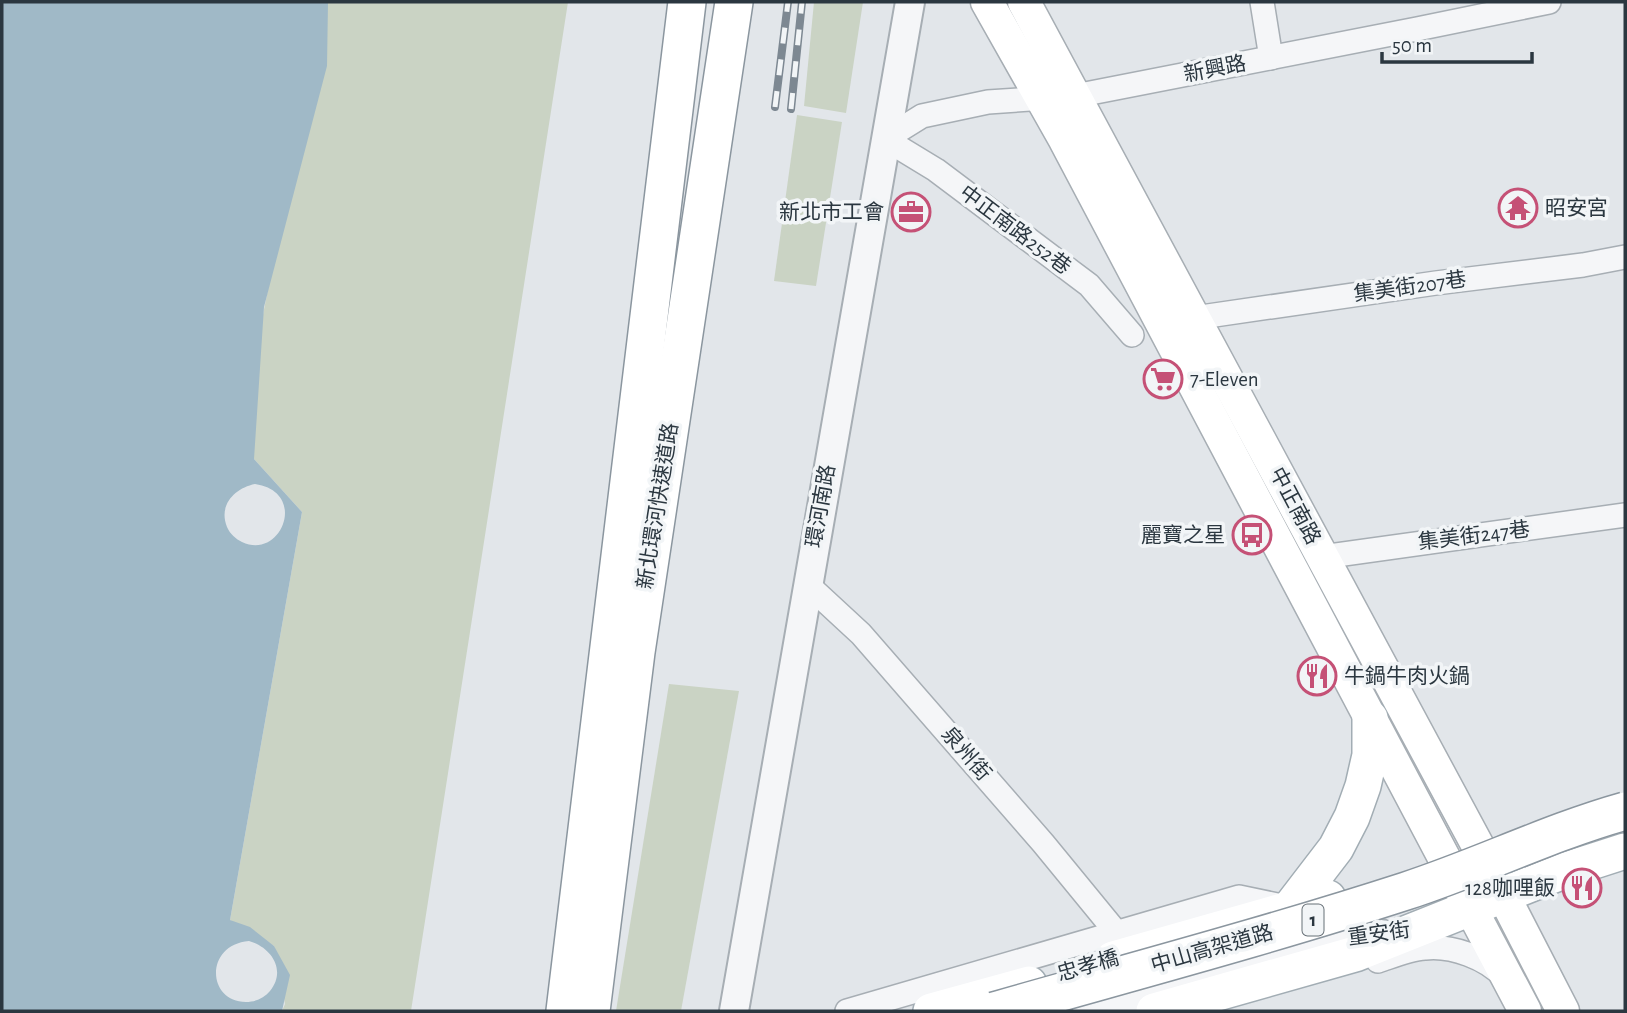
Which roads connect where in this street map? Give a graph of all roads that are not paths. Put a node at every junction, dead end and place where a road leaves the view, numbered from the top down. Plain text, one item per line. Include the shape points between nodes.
1 (685, 2) edge
2 (711, 2) edge
3 (734, 2) edge
4 (740, 2) edge
5 (910, 2) edge
6 (988, 2) edge
7 (1024, 2) edge
8 (1262, 2) edge
9 (1549, 2) edge
10 (1271, 58) junction
11 (1075, 96) junction
12 (1042, 99) junction
13 (885, 139) junction
14 (1625, 257) edge
15 (1194, 318) junction
16 (1132, 335) dead end
17 (1625, 515) edge
18 (1322, 557) junction
19 (808, 585) junction
20 (1370, 718) junction
21 (1625, 795) edge
22 (1625, 811) edge
23 (1625, 837) edge
24 (1479, 848) junction
25 (1625, 851) edge
26 (1445, 861) junction
27 (1379, 884) junction
28 (1503, 895) junction
29 (1290, 908) junction
30 (1470, 909) junction
31 (1116, 932) junction
32 (1422, 939) junction
33 (1026, 985) junction
34 (1517, 998) edge
35 (556, 1011) edge
36 (565, 1011) edge
37 (578, 1011) edge
38 (591, 1011) edge
39 (609, 1011) edge
40 (734, 1011) edge
41 (852, 1011) edge
42 (887, 1011) edge
43 (931, 1011) edge
44 (976, 1011) edge
45 (994, 1011) edge
46 (1080, 1011) edge
47 (1087, 1011) edge
48 (1154, 1011) edge
49 (1214, 1011) edge
50 (1563, 1011) edge

1 - 35 street via 619,487
1 - 36 highway, 新北環河快速道路
2 - 37 highway
3 - 38 highway, 新北環河快速道路 via 636,652
4 - 39 street
5 - 13 street, 環河南路
6 - 12 main road, 中正南路
7 - 11 main road, 中正南路
8 - 10 street
9 - 10 street, 新興路
10 - 11 street, 新興路
11 - 12 street, 新興路
11 - 15 main road, 中正南路
12 - 13 street, 新興路 via 988,102 922,116
12 - 20 main road, 中正南路
13 - 16 street, 中正南路252巷 via 936,170 1089,285
13 - 19 street, 環河南路
14 - 15 street, 集美街207巷
15 - 18 main road, 中正南路
17 - 18 street, 集美街247巷
18 - 24 main road, 中正南路
19 - 31 street, 泉州街 via 861,634
19 - 40 street, 環河南路
20 - 26 main road, 中正南路
20 - 29 main road via 1370,755 1352,817 1336,848
21 - 24 main road, 重安街 / 1
22 - 45 highway, 中山高架道路 / 1, bridge via 1362,905
23 - 46 highway, 中山高架道路 / 1 via 1390,923
24 - 26 main road, 重安街 / 1
24 - 28 main road, 中正南路
25 - 28 main road, 重安街 / 1
26 - 27 main road, 重安街 / 1
26 - 30 main road, 中正南路
27 - 29 main road, 重安街 / 1
27 - 44 street, 重安街 via 1330,911
28 - 30 main road, 重安街 / 1
28 - 50 main road, 中正南路
29 - 31 street, 重安街 via 1239,897
29 - 33 main road, 忠孝橋 / 1
30 - 32 main road, 重安街 / 1
30 - 34 main road, 中正南路
31 - 41 street, 重安街
32 - 34 street, 重安街 via 1478,958 1497,970
32 - 47 street, 重安街 via 1307,944
32 - 48 main road, 1
32 - 49 street, 重安街 via 1394,955 1333,977
33 - 42 street via 983,983
33 - 43 main road, 忠孝橋 / 1

